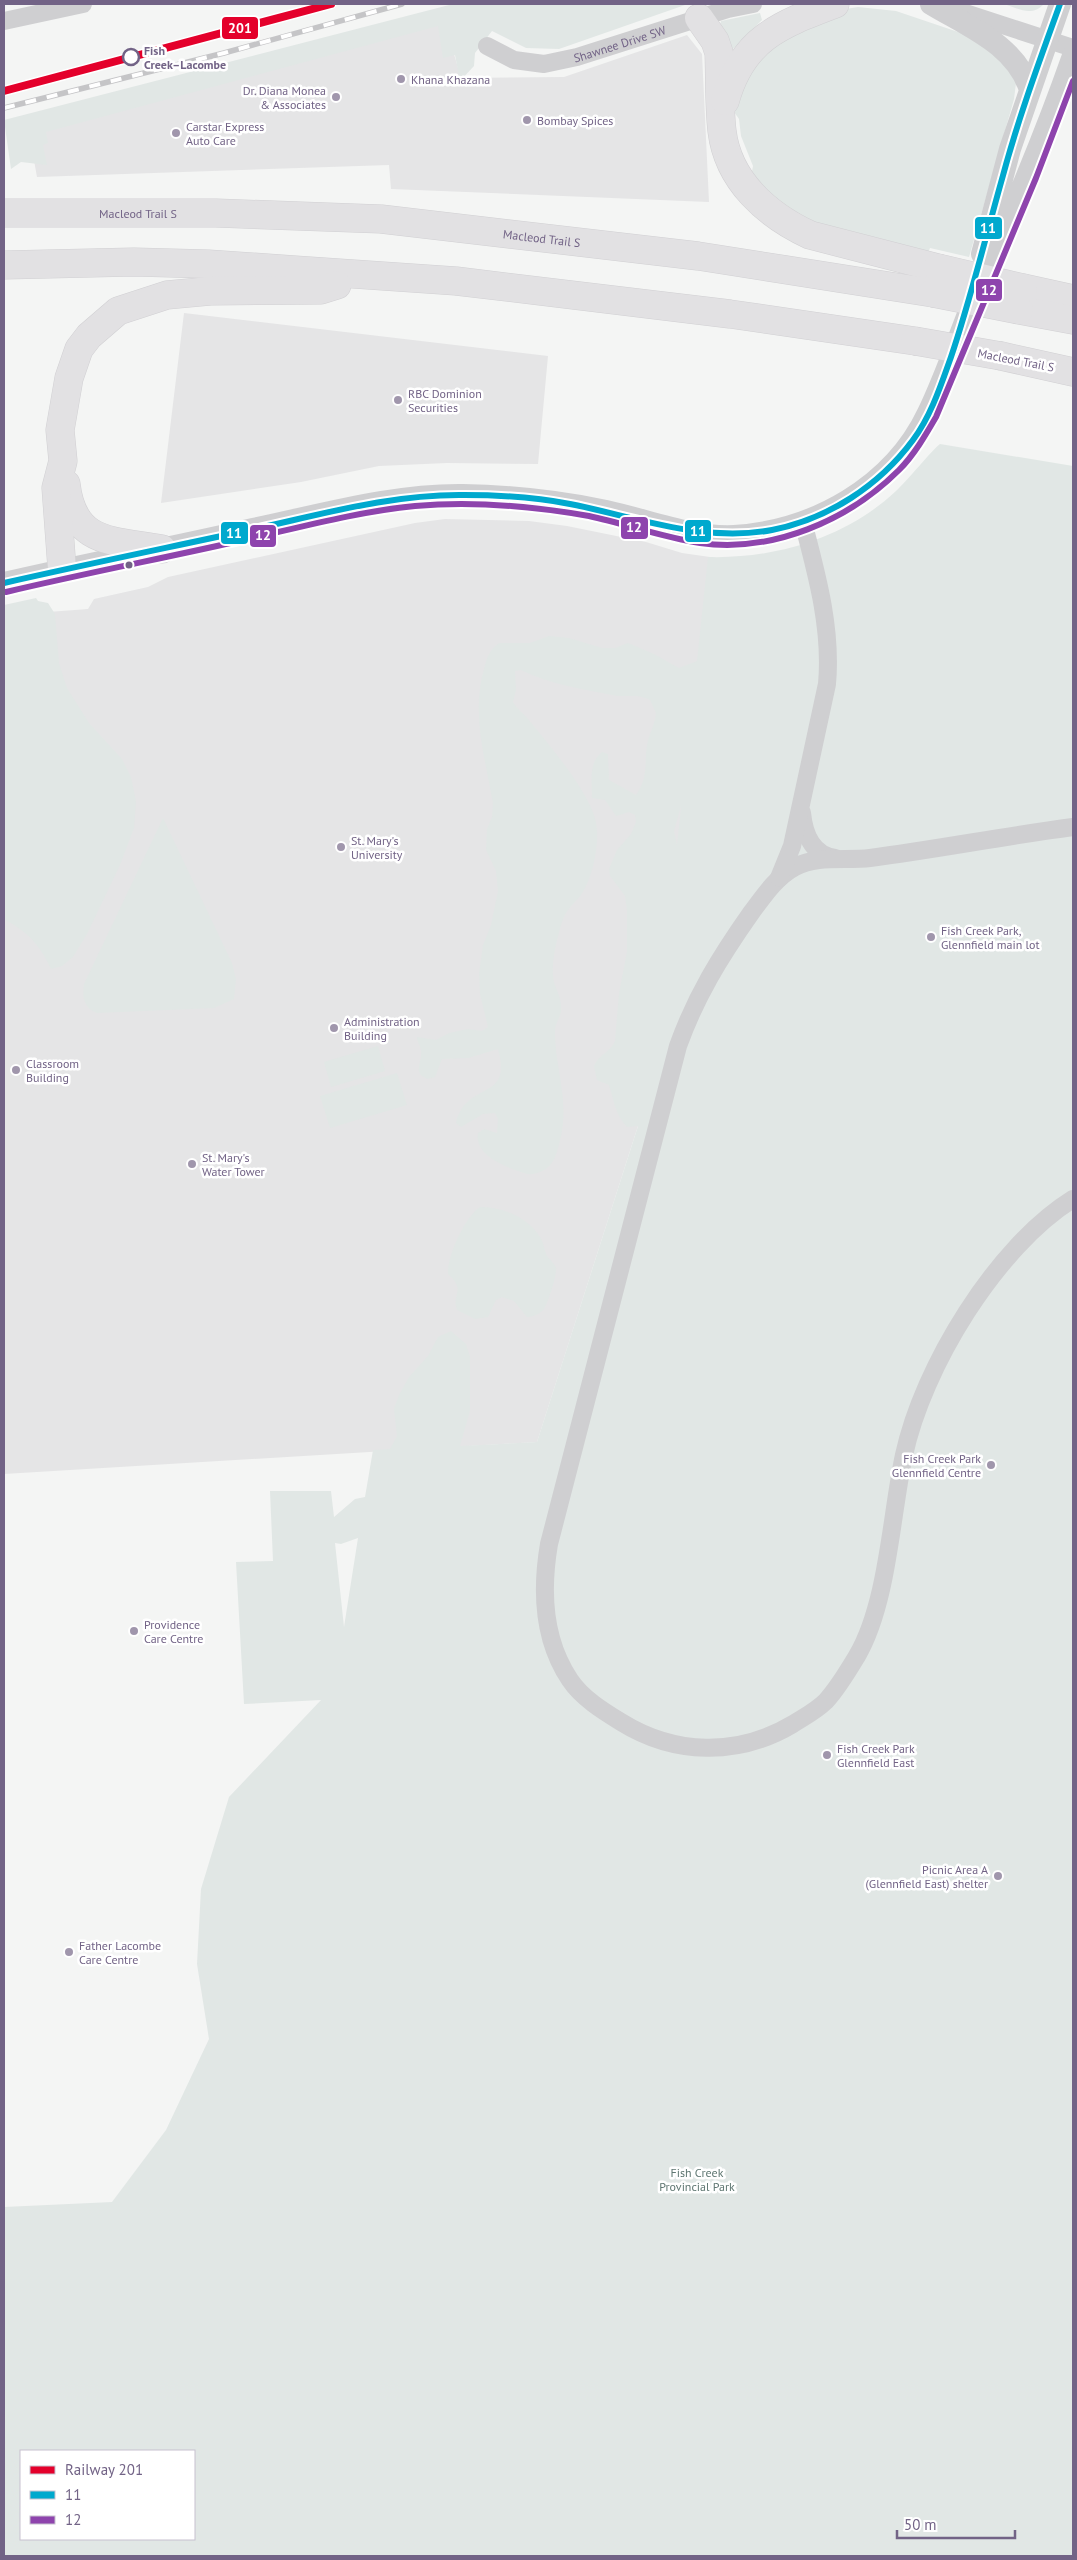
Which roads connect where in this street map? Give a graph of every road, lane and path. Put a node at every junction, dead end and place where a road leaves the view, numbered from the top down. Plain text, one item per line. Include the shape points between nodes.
1 (753, 4) edge
2 (835, 4) edge
3 (931, 4) edge
4 (938, 4) edge
5 (1060, 4) edge
6 (72, 5) edge
7 (26, 11) edge
8 (699, 18) junction
9 (4, 21) edge
10 (1048, 38) junction
11 (487, 46) dead end
12 (1073, 48) edge
13 (1073, 56) edge
14 (1030, 90) junction
15 (721, 112) junction
16 (4, 213) edge
17 (4, 265) edge
18 (364, 276) junction
19 (935, 281) junction
20 (1021, 299) junction
21 (1073, 299) edge
22 (1073, 320) edge
23 (965, 321) junction
24 (1073, 372) edge
25 (63, 461) junction
26 (803, 522) junction
27 (162, 549) junction
28 (62, 568) junction
29 (4, 582) edge
30 (800, 802) junction
31 (1073, 827) edge
32 (846, 859) junction
33 (779, 878) junction
34 (1073, 1199) edge

1 - 8 street, Shawnee Drive SW
2 - 15 highway via 797,17 758,42 733,76
3 - 14 street via 1002,47 1021,68
4 - 10 street
5 - 10 street
6 - 7 street
7 - 9 street
8 - 11 street, Shawnee Drive SW via 577,57 544,64 514,60
8 - 15 highway via 715,41 718,53
10 - 12 street
10 - 14 street
13 - 23 street via 1035,162
14 - 23 street via 1010,149
15 - 19 highway via 725,146 732,165 742,184 772,214 810,235
16 - 19 highway, Macleod Trail S via 216,212 381,219
17 - 18 highway, Macleod Trail S via 208,264
18 - 24 highway, Macleod Trail S, bridge via 456,281 721,313 915,341
18 - 25 highway via 321,290 175,293 118,311 97,327 79,349 65,394 60,430
19 - 20 highway, Macleod Trail S, bridge
20 - 21 highway
20 - 22 highway, Macleod Trail S
23 - 26 street via 928,415 913,440 893,464 862,492 830,512
25 - 27 highway via 68,505 84,528 102,539
25 - 28 highway via 56,488
26 - 27 street via 754,533 715,535 565,503 460,495 388,502
26 - 30 street via 824,613 829,664
27 - 28 street
28 - 29 street
30 - 32 street via 804,826 812,845 823,854
30 - 33 street via 792,846
31 - 32 street
32 - 33 street via 808,862
33 - 34 street via 719,959 700,992 678,1046 555,1517 545,1566 546,1616 550,1639 571,1682 607,1713 645,1735 683,1747 709,1749 758,1740 783,1730 825,1701 858,1654 869,1632 878,1601 908,1438 937,1365 1000,1267 1035,1228

